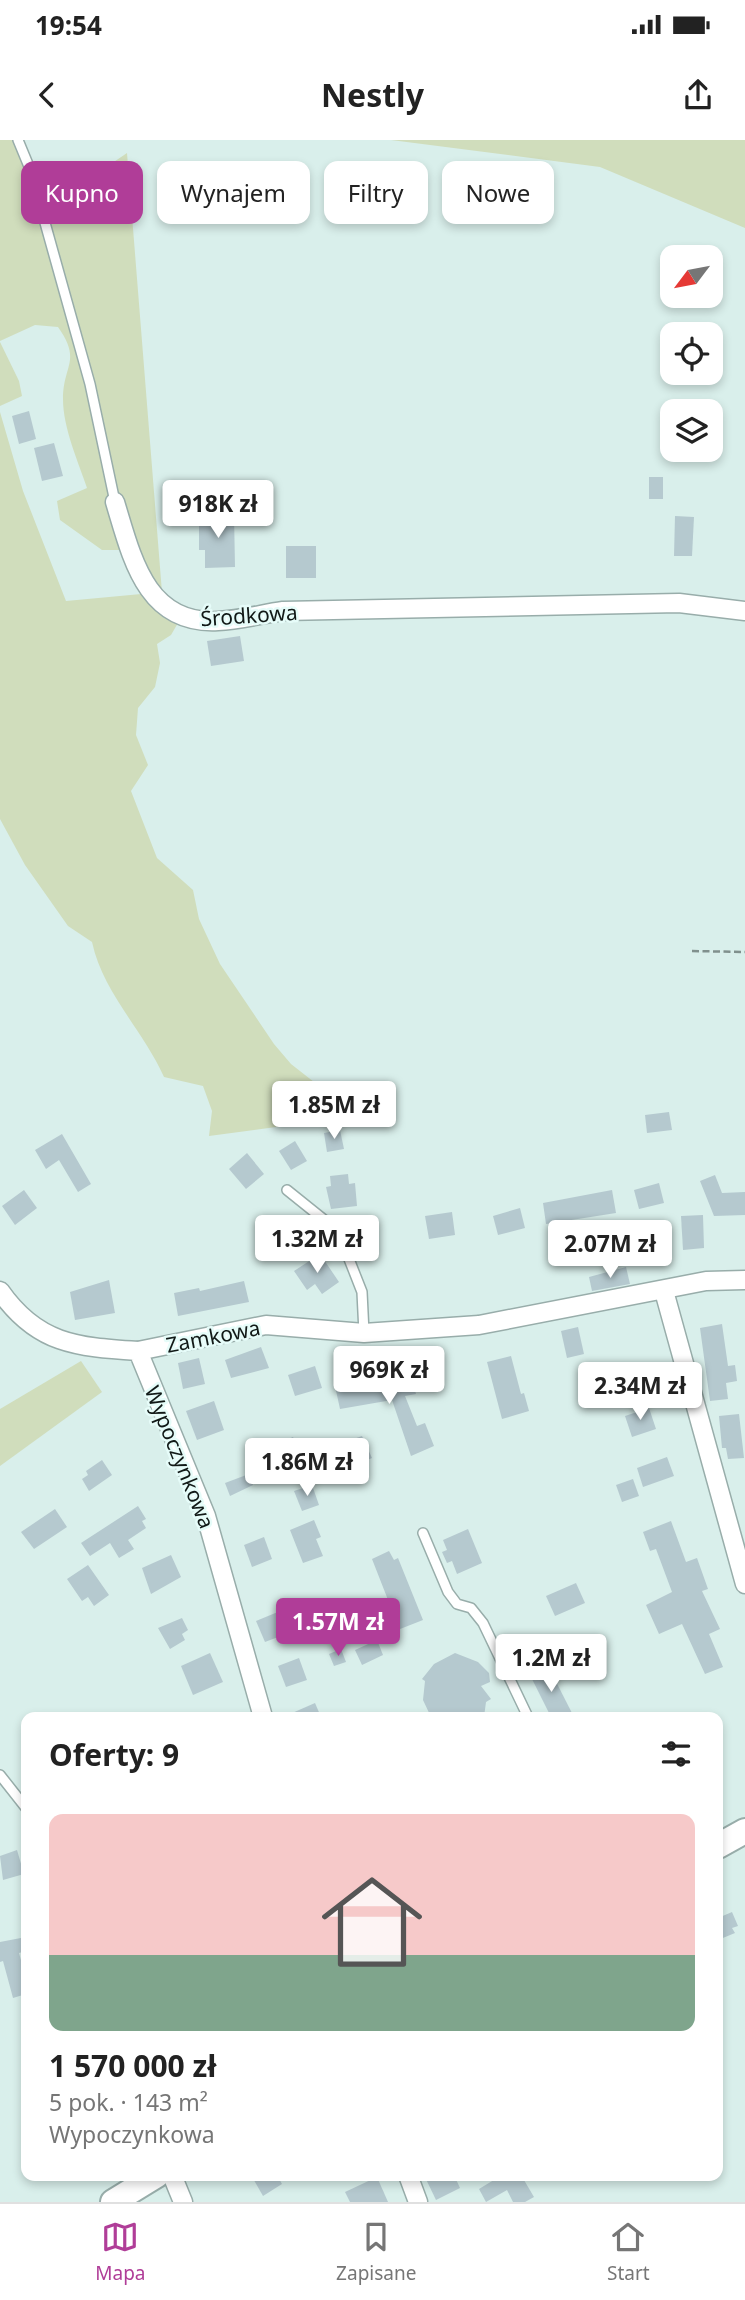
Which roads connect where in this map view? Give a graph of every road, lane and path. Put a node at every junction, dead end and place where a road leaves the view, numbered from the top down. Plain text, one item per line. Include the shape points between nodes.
1 (19, 140) edge
2 (116, 502) joint
3 (745, 611) edge
4 (692, 951) dead end
5 (745, 952) edge
6 (287, 1190) dead end
7 (745, 1280) edge
8 (0, 1291) edge
9 (664, 1291) junction
10 (364, 1333) junction
11 (138, 1351) junction
12 (424, 1533) dead end
13 (745, 1584) edge
14 (262, 1712) edge
15 (526, 1712) edge
16 (0, 1775) edge
17 (21, 1802) edge
18 (745, 1830) edge
19 (723, 1843) edge
20 (142, 2181) edge
21 (174, 2181) edge
22 (410, 2181) edge
23 (113, 2202) edge
24 (183, 2202) edge
25 (418, 2202) edge

1 - 2 lane, Środkowa via 90,384
2 - 3 street, Środkowa via 146,584 166,610 195,620 283,611 679,603
4 - 5 path
6 - 10 lane via 338,1231 362,1292
7 - 9 street, Zamkowa via 706,1281
8 - 11 street via 21,1319 58,1340
9 - 10 street, Zamkowa via 479,1325
9 - 13 street
10 - 11 street, Zamkowa via 267,1325
11 - 14 street, Wypoczynkowa via 206,1516
12 - 15 lane via 448,1592 483,1623
16 - 17 lane
18 - 19 main road
20 - 23 main road
21 - 24 street
22 - 25 street

